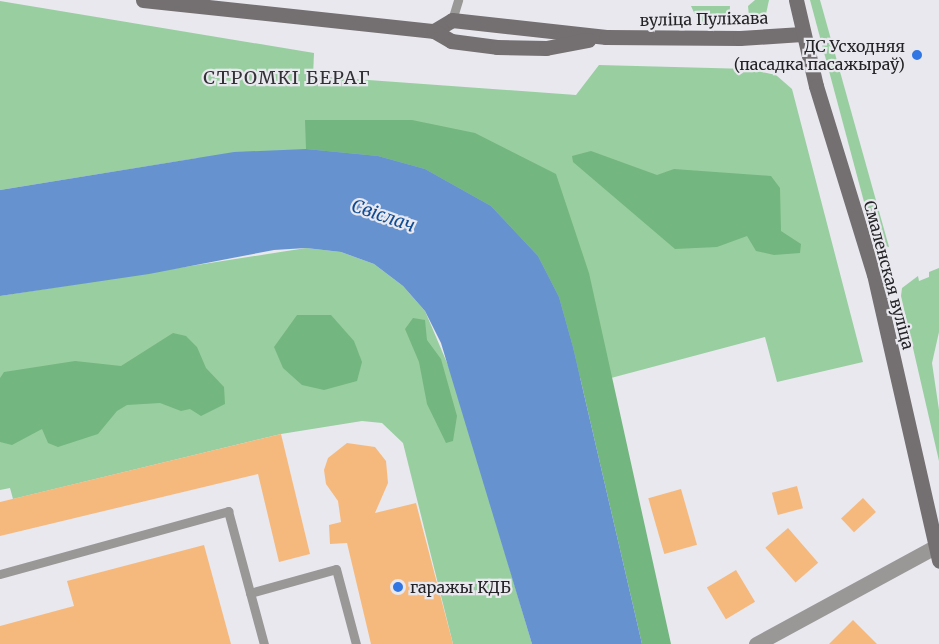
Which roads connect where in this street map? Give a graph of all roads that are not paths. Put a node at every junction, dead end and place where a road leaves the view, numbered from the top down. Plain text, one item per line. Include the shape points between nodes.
1 (143, 0) edge
2 (458, 0) edge
3 (796, 0) edge
4 (452, 20) junction
5 (434, 31) junction
6 (802, 34) junction
7 (606, 38) junction
8 (937, 554) edge
9 (0, 574) edge
10 (250, 592) junction
11 (264, 644) edge
12 (356, 644) edge
13 (756, 644) edge

1 - 5 street, вуліца Пуліхава
2 - 4 lane
3 - 6 street, Смаленская вуліца
4 - 5 street
4 - 7 street, вуліца Пуліхава
5 - 7 street, вуліца Пуліхава via 452,41 497,47 546,48
6 - 7 street, вуліца Пуліхава
6 - 8 street, Смаленская вуліца via 874,274
8 - 13 street
9 - 10 lane via 228,512
10 - 11 lane
10 - 12 lane via 336,569

